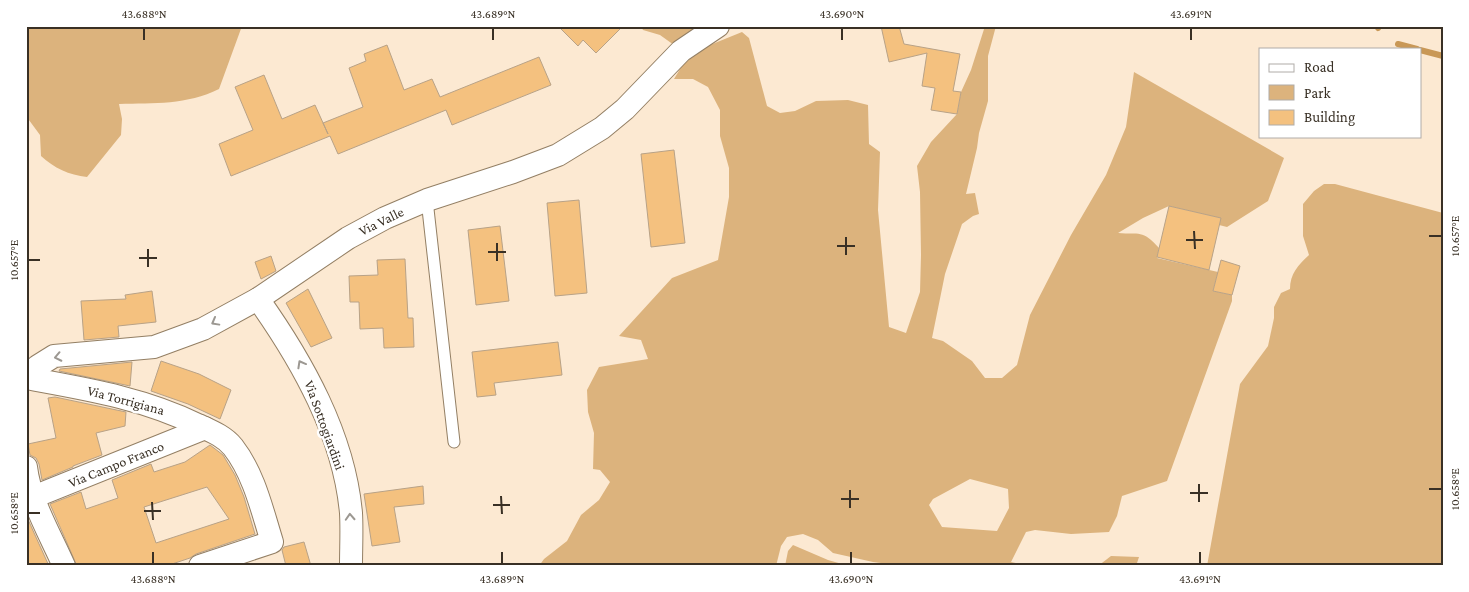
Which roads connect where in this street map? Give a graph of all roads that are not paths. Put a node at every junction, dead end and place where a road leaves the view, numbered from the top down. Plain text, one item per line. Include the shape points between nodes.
1 (718, 26) edge
2 (427, 200) junction
3 (258, 299) junction
4 (26, 377) edge
5 (206, 428) junction
6 (454, 442) dead end
7 (26, 467) edge
8 (30, 499) edge
9 (64, 566) edge
10 (200, 566) edge
11 (351, 566) edge

1 - 2 street, Via Valle via 681,51 625,109 582,142 513,172
2 - 3 street, Via Valle via 348,238
2 - 6 lane
3 -> 4 street, Via Valle via 203,328 154,347 54,356
11 -> 3 street, Via Sottogiardini via 348,490 331,433 303,368
4 - 5 street, Via Torrigiana via 144,402
5 - 8 street, Via Campo Franco
5 - 10 street, Via Torrigiana via 232,446 243,462 272,542
7 - 8 street
8 - 9 street

